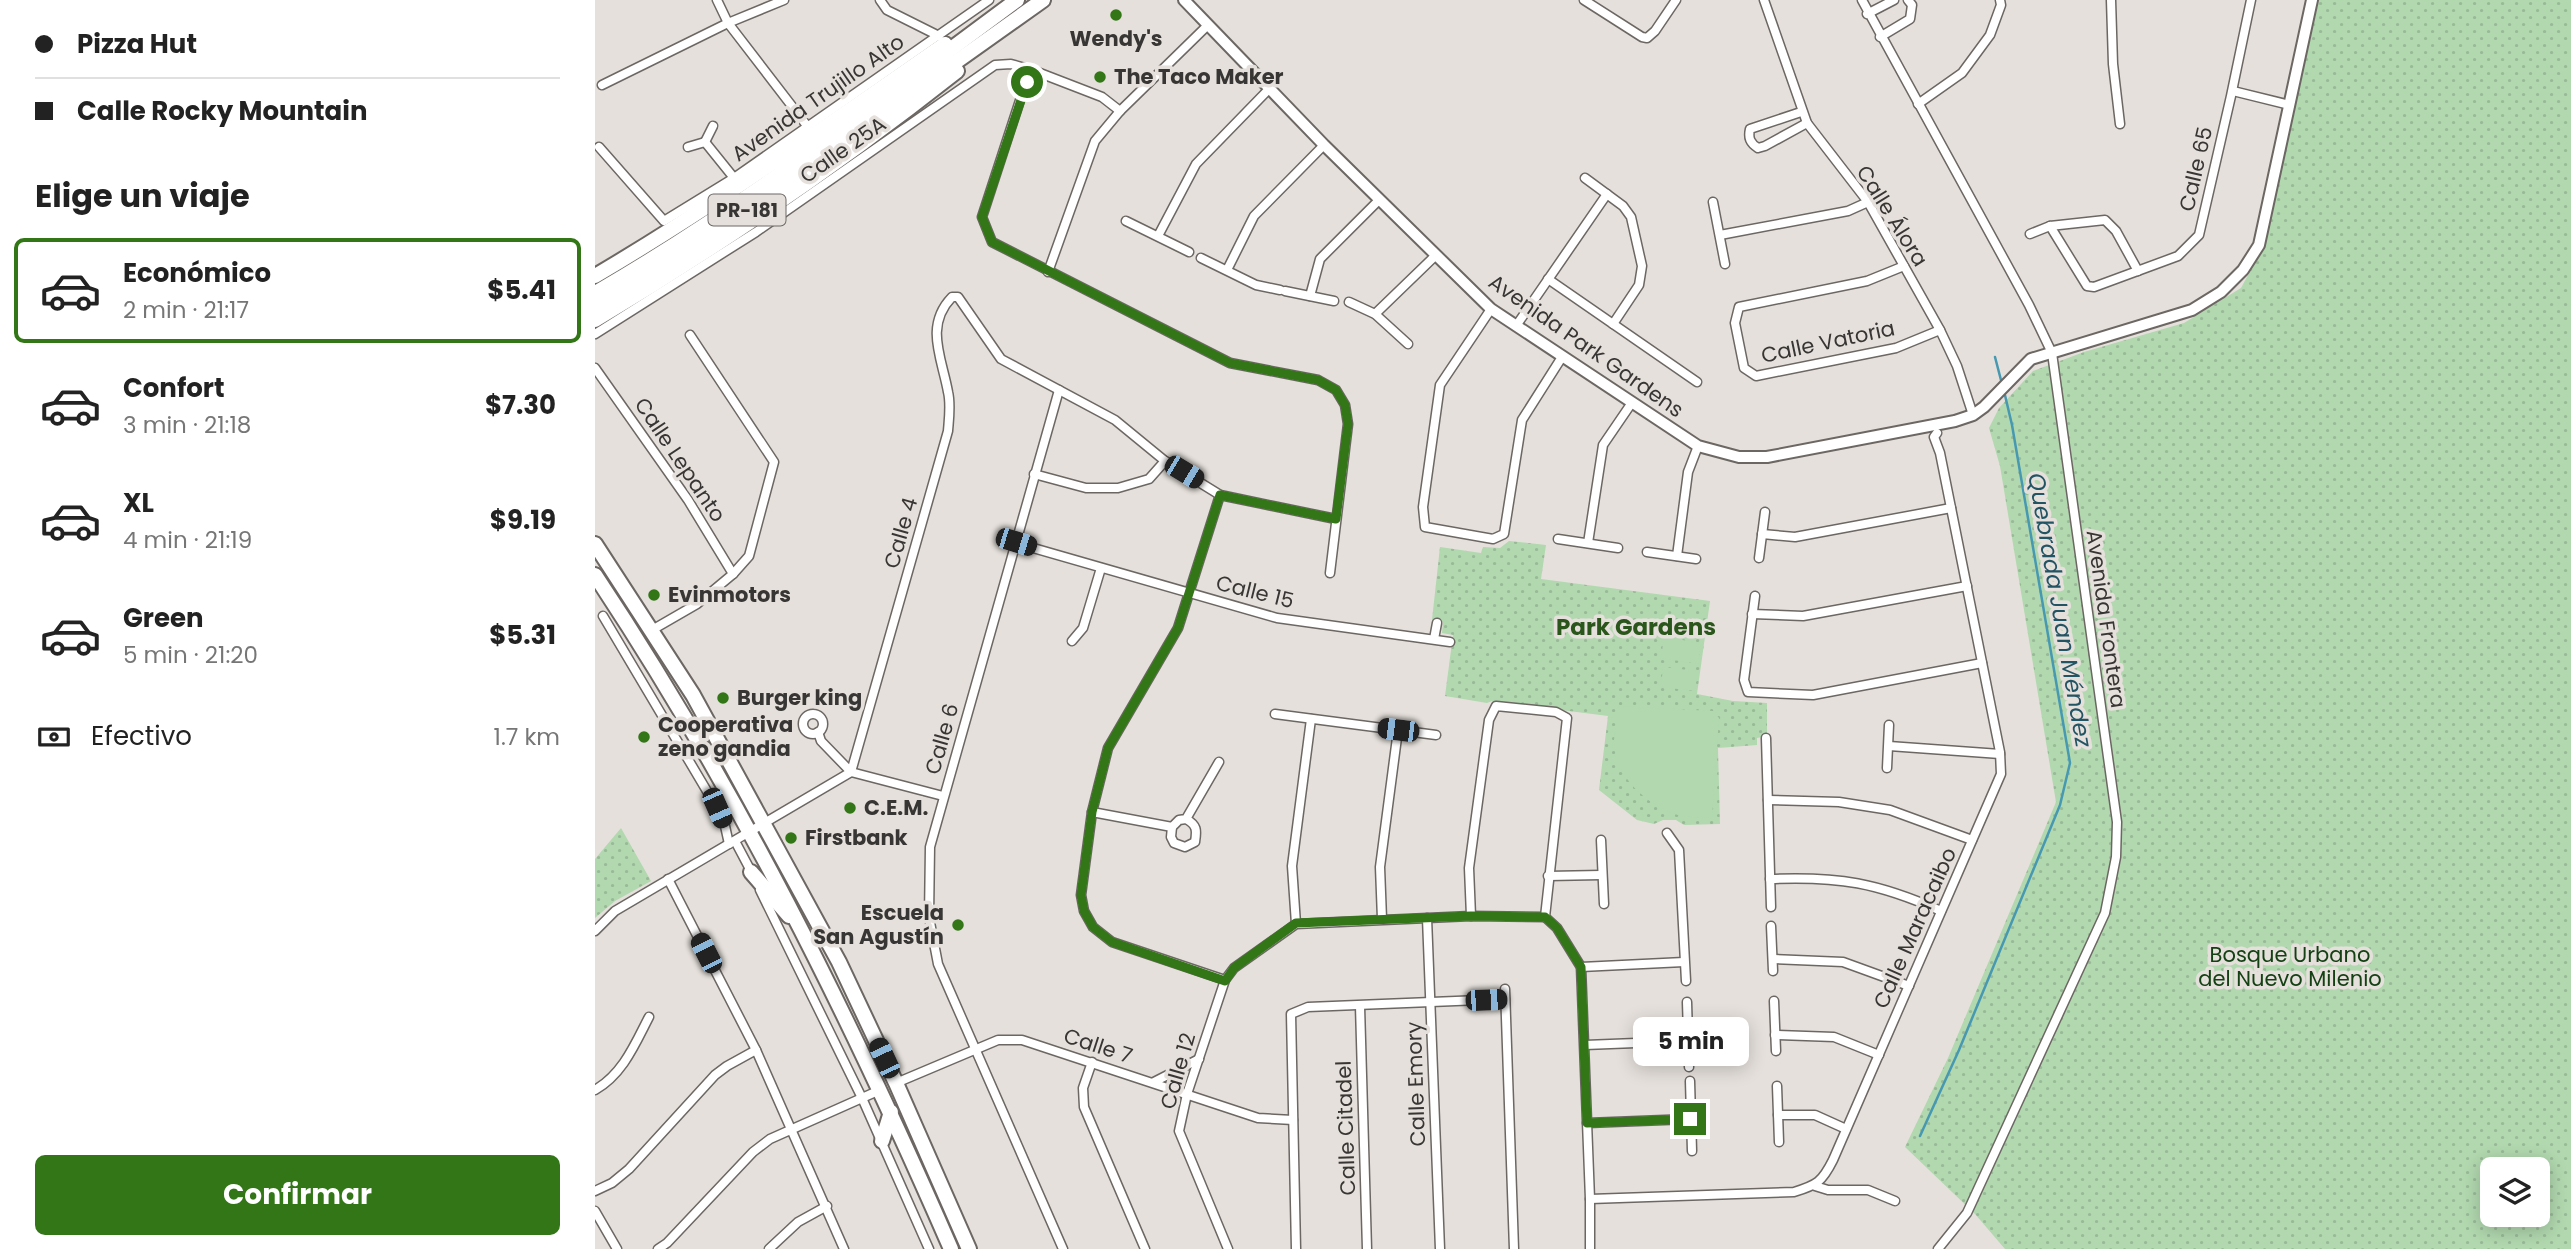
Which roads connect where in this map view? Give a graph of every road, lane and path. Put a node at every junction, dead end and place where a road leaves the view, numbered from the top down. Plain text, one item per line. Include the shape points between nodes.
1 (717, 0) edge
2 (784, 0) edge
3 (880, 0) edge
4 (989, 0) edge
5 (1005, 0) edge
6 (1017, 0) edge
7 (1185, 0) edge
8 (1584, 0) edge
9 (1676, 0) edge
10 (1764, 0) edge
11 (1862, 0) edge
12 (1894, 0) edge
13 (1908, 0) edge
14 (2000, 0) edge
15 (2111, 0) edge
16 (2251, 0) edge
17 (2312, 0) edge
18 (1043, 2) edge
19 (1867, 14) junction
20 (728, 23) junction
21 (1207, 24) junction
22 (999, 31) junction
23 (939, 36) junction
24 (1880, 37) junction
25 (1027, 82) dead end
26 (602, 85) dead end
27 (1269, 89) junction
28 (2232, 91) junction
29 (890, 102) junction
30 (1918, 104) junction
31 (2290, 105) junction
32 (1120, 111) junction
33 (1801, 112) junction
34 (1807, 123) junction
35 (2120, 124) dead end
36 (713, 126) dead end
37 (808, 127) junction
38 (705, 142) junction
39 (1324, 145) junction
40 (599, 147) dead end
41 (688, 147) dead end
42 (734, 178) junction
43 (1585, 178) dead end
44 (1607, 194) junction
45 (1379, 200) junction
46 (1713, 202) dead end
47 (1868, 202) junction
48 (1126, 221) dead end
49 (2050, 226) junction
50 (2030, 234) dead end
51 (1720, 235) junction
52 (1158, 236) junction
53 (1189, 252) dead end
54 (1436, 255) junction
55 (1201, 258) dead end
56 (1725, 264) dead end
57 (1904, 267) junction
58 (1227, 270) junction
59 (2138, 271) junction
60 (1048, 272) junction
61 (595, 276) edge
62 (1548, 279) junction
63 (595, 293) edge
64 (1310, 296) junction
65 (1334, 301) dead end
66 (1349, 302) dead end
67 (595, 306) edge
68 (1491, 309) junction
69 (1375, 314) junction
70 (595, 320) edge
71 (1613, 324) junction
72 (1516, 326) junction
73 (1940, 330) junction
74 (595, 334) edge
75 (690, 335) dead end
76 (1408, 344) dead end
77 (2052, 353) junction
78 (1562, 357) junction
79 (595, 368) edge
80 (1697, 382) dead end
81 (1059, 390) junction
82 (1631, 404) junction
83 (1973, 415) junction
84 (1937, 429) junction
85 (1698, 446) junction
86 (1165, 461) junction
87 (1034, 474) junction
88 (1220, 495) junction
89 (1951, 508) junction
90 (1765, 513) dead end
91 (1336, 519) junction
92 (1762, 534) junction
93 (1558, 539) dead end
94 (1016, 542) junction
95 (1588, 543) junction
96 (595, 544) edge
97 (1618, 548) dead end
98 (1647, 551) dead end
99 (1677, 556) junction
100 (1759, 558) dead end
101 (1696, 559) dead end
102 (1101, 568) junction
103 (1330, 573) dead end
104 (733, 574) junction
105 (595, 575) edge
106 (1967, 586) junction
107 (1191, 594) junction
108 (1755, 596) dead end
109 (617, 608) junction
110 (1752, 614) junction
111 (599, 618) edge
112 (1437, 623) dead end
113 (652, 630) junction
114 (1434, 639) junction
115 (1072, 641) dead end
116 (1450, 642) dead end
117 (1982, 663) junction
118 (1275, 713) dead end
119 (1311, 719) junction
120 (1889, 725) dead end
121 (1398, 730) junction
122 (818, 732) dead end
123 (1436, 735) dead end
124 (1766, 738) dead end
125 (1889, 746) junction
126 (2000, 754) junction
127 (1219, 762) dead end
128 (1887, 768) dead end
129 (851, 772) junction
130 (943, 796) junction
131 (1767, 800) junction
132 (1092, 812) junction
133 (1186, 818) junction
134 (764, 824) junction
135 (1172, 827) junction
136 (751, 832) junction
137 (1667, 832) dead end
138 (1601, 840) dead end
139 (1972, 840) junction
140 (732, 843) junction
141 (751, 872) junction
142 (1601, 874) junction
143 (1548, 876) junction
144 (1770, 879) junction
145 (668, 880) junction
146 (1604, 904) dead end
147 (1771, 907) dead end
148 (1941, 911) junction
149 (1471, 916) junction
150 (1545, 917) junction
151 (1427, 918) junction
152 (1381, 919) junction
153 (1296, 923) junction
154 (1771, 926) dead end
155 (595, 930) edge
156 (803, 930) junction
157 (1773, 959) junction
158 (1684, 962) junction
159 (1581, 967) junction
160 (1773, 971) dead end
161 (1225, 981) junction
162 (1686, 981) dead end
163 (1909, 986) junction
164 (1504, 989) dead end
165 (1505, 999) junction
166 (1774, 1001) dead end
167 (1430, 1002) junction
168 (1687, 1002) dead end
169 (1360, 1006) junction
170 (649, 1017) dead end
171 (1775, 1035) junction
172 (1688, 1041) junction
173 (1585, 1045) junction
174 (974, 1048) junction
175 (756, 1050) junction
176 (1776, 1051) dead end
177 (1879, 1055) junction
178 (1199, 1059) junction
179 (1092, 1062) junction
180 (1689, 1067) dead end
181 (1690, 1081) dead end
182 (1153, 1082) junction
183 (896, 1083) junction
184 (1777, 1086) dead end
185 (595, 1090) edge
186 (880, 1090) junction
187 (1187, 1094) junction
188 (863, 1098) junction
189 (891, 1112) junction
190 (1778, 1115) junction
191 (1690, 1119) junction
192 (1293, 1120) junction
193 (1587, 1123) junction
194 (792, 1128) junction
195 (1846, 1129) junction
196 (882, 1142) junction
197 (1779, 1142) dead end
198 (1692, 1151) dead end
199 (1815, 1186) junction
200 (595, 1191) edge
201 (1590, 1199) junction
202 (1895, 1201) dead end
203 (827, 1206) junction
204 (595, 1211) edge
205 (1944, 1247) edge
206 (617, 1249) edge
207 (658, 1249) edge
208 (769, 1249) edge
209 (844, 1249) edge
210 (929, 1249) edge
211 (951, 1249) edge
212 (969, 1249) edge
213 (1063, 1249) edge
214 (1145, 1249) edge
215 (1228, 1249) edge
216 (1296, 1249) edge
217 (1367, 1249) edge
218 (1440, 1249) edge
219 (1514, 1249) edge
220 (1590, 1249) edge

1 - 20 street
2 - 20 street
3 - 23 street via 887,10
4 - 23 street, Avenida Trujillo Alto
5 - 61 highway via 744,184
6 - 29 highway, PR-181
7 - 21 street, Avenida Park Gardens
8 - 9 street via 1647,38
10 - 33 street, Calle Álora
11 - 19 street, Avenida Frontera
12 - 19 street
13 - 24 street via 1910,19
14 - 30 street via 1990,35 1962,73
15 - 35 street
16 - 28 street, Calle 65
17 - 31 street, Avenida Park Gardens
18 - 22 highway, PR-181
19 - 24 street, Avenida Frontera
20 - 26 street
20 - 37 street
21 - 27 street, Avenida Park Gardens
21 - 32 street
22 - 29 highway, PR-181
22 - 70 highway via 971,61 797,190
23 - 37 street, Avenida Trujillo Alto
24 - 30 street, Avenida Frontera
25 - 60 street via 982,217 992,242
27 - 39 street, Avenida Park Gardens
27 - 52 street via 1196,164
28 - 31 street
28 - 59 street, Calle 65 via 2199,235 2178,256
29 - 63 highway, PR-181
29 - 67 highway, PR-181 via 734,219
30 - 77 street, Avenida Frontera
31 - 77 street, Avenida Park Gardens via 2259,245 2243,270 2221,292 2192,310
32 - 60 street via 1095,141
32 - 74 street, Calle 25A via 1102,97 1032,70 995,65 756,232
33 - 34 street, Calle Álora
33 - 34 street via 1750,128 1751,144 1765,146
34 - 47 street, Calle Álora
36 - 38 street
37 - 42 street, Avenida Trujillo Alto
38 - 41 street
38 - 42 street
39 - 45 street, Avenida Park Gardens
39 - 58 street via 1254,216
40 - 42 street, Avenida Trujillo Alto via 664,221
43 - 44 street
44 - 62 street
44 - 71 street via 1631,217 1642,266 1639,285
45 - 54 street, Avenida Park Gardens
45 - 64 street via 1320,259
46 - 51 street
47 - 51 street via 1848,211
47 - 57 street, Calle Álora
48 - 52 street
49 - 50 street
49 - 59 street via 2105,220
49 - 59 street, Calle 65 via 2087,286
51 - 56 street
52 - 53 street
54 - 68 street, Avenida Park Gardens
54 - 69 street
55 - 58 street
57 - 73 street, Calle Álora
57 - 73 street, Calle Vatoria via 1867,281 1739,307 1735,323 1744,368 1756,376 1896,348
58 - 64 street via 1256,285
60 - 91 street via 1230,363 1318,380 1336,390 1348,424
62 - 71 street
62 - 72 street
64 - 65 street
66 - 69 street
68 - 72 street, Avenida Park Gardens
68 - 78 street via 1440,385 1423,507 1425,527 1493,539 1504,534 1521,420
69 - 76 street
71 - 80 street
72 - 78 street, Avenida Park Gardens
73 - 83 street, Calle Álora
75 - 104 street via 774,462 749,556
77 - 83 street, Avenida Park Gardens via 2031,359
77 - 205 street, Avenida Frontera via 2117,822 2116,857 2105,912 1967,1213
78 - 82 street, Avenida Park Gardens
79 - 104 street, Calle Lepanto via 688,500
81 - 86 street via 1115,420
81 - 87 street, Calle 6
81 - 129 street, Calle 4 via 1001,359 958,297 943,307 935,337 949,395 948,431
82 - 85 street, Avenida Park Gardens
82 - 95 street via 1602,445
83 - 84 street, Avenida Park Gardens
84 - 85 street, Avenida Park Gardens via 1767,457 1739,457
84 - 89 street, Calle Maracaibo
85 - 99 street via 1688,472
86 - 87 street via 1149,479 1118,488 1086,488
86 - 88 street
87 - 94 street, Calle 6
88 - 91 street
88 - 107 street
89 - 92 street via 1795,537
89 - 106 street, Calle Maracaibo
90 - 92 street
91 - 103 street
92 - 100 street
93 - 95 street
94 - 102 street, Calle 15
94 - 130 street, Calle 6
95 - 97 street
96 - 113 highway
98 - 99 street
99 - 101 street
102 - 107 street, Calle 15
102 - 115 street via 1083,628
104 - 113 street via 697,604
105 - 109 highway
106 - 110 street via 1803,616
106 - 117 street, Calle Maracaibo
107 - 114 street, Calle 15 via 1277,618
107 - 132 street via 1178,628 1108,748
108 - 110 street
109 - 111 street
109 - 136 highway
110 - 117 street via 1744,680 1748,692 1813,695
111 - 140 street via 717,808
112 - 114 street
113 - 134 highway
114 - 116 street, Calle 15
117 - 126 street, Calle Maracaibo
118 - 119 street
119 - 121 street
119 - 153 street via 1292,866
120 - 125 street
121 - 123 street
121 - 152 street via 1380,867
122 - 129 street
124 - 131 street
125 - 126 street
125 - 128 street
126 - 139 street, Calle Maracaibo via 2001,774
127 - 133 street
129 - 130 street
129 - 134 street
130 - 174 street, Calle 6 via 930,847 929,917 938,964
131 - 139 street via 1839,802 1890,810
131 - 144 street
132 - 135 street
132 - 161 street via 1081,895 1093,927 1112,942
133 - 135 street
133 - 135 street via 1197,830 1195,842 1185,847 1174,843
134 - 136 street
134 - 183 highway via 839,962
136 - 140 street
136 - 156 highway
137 - 158 street via 1679,850
138 - 142 street
139 - 148 street, Calle Maracaibo
140 - 141 street
140 - 145 street
141 - 156 highway
141 - 188 street
142 - 143 street
142 - 146 street
143 - 149 street via 1567,718 1556,712 1496,706 1489,720 1469,868
143 - 150 street
144 - 147 street
144 - 148 street via 1814,877 1857,882
145 - 155 street via 615,911
145 - 175 street
148 - 163 street, Calle Maracaibo
149 - 150 street
149 - 151 street
150 - 159 street
151 - 152 street
151 - 167 street, Calle Emory
152 - 153 street
153 - 161 street via 1234,968
154 - 157 street
156 - 186 highway
157 - 160 street
157 - 163 street via 1843,962
158 - 159 street
158 - 162 street
159 - 173 street
161 - 178 street, Calle 12
163 - 177 street, Calle Maracaibo
164 - 165 street
165 - 167 street
165 - 219 street
166 - 171 street
167 - 169 street
167 - 218 street, Calle Emory
168 - 172 street
169 - 192 street via 1308,1007 1291,1014
169 - 217 street, Calle Citadel
170 - 185 street via 628,1058
171 - 176 street
171 - 177 street via 1834,1037
172 - 173 street
172 - 180 street
173 - 193 street
174 - 179 street, Calle 7 via 998,1040 1022,1040
174 - 183 street, Calle 7
174 - 213 street, Calle 6
175 - 194 street
175 - 200 street via 715,1075 628,1169
177 - 195 street, Calle Maracaibo
178 - 182 street
178 - 187 street, Calle 12
179 - 182 street, Calle 7
179 - 214 street via 1083,1088 1084,1107
181 - 191 street
182 - 187 street, Calle 7
183 - 212 highway
184 - 190 street
186 - 188 street
186 - 189 highway
187 - 192 street, Calle 7 via 1258,1118
187 - 215 street, Calle 12 via 1179,1131
188 - 194 street
188 - 196 street
189 - 196 highway
189 - 211 highway
190 - 195 street via 1815,1115
190 - 197 street
191 - 193 street
191 - 198 street
192 - 216 street
193 - 201 street
194 - 203 street
194 - 207 street via 753,1152
195 - 199 street, Calle Maracaibo via 1826,1175
196 - 210 street
199 - 201 street via 1794,1192
199 - 202 street via 1868,1190
201 - 220 street
203 - 208 street via 798,1222
203 - 209 street
204 - 206 street

